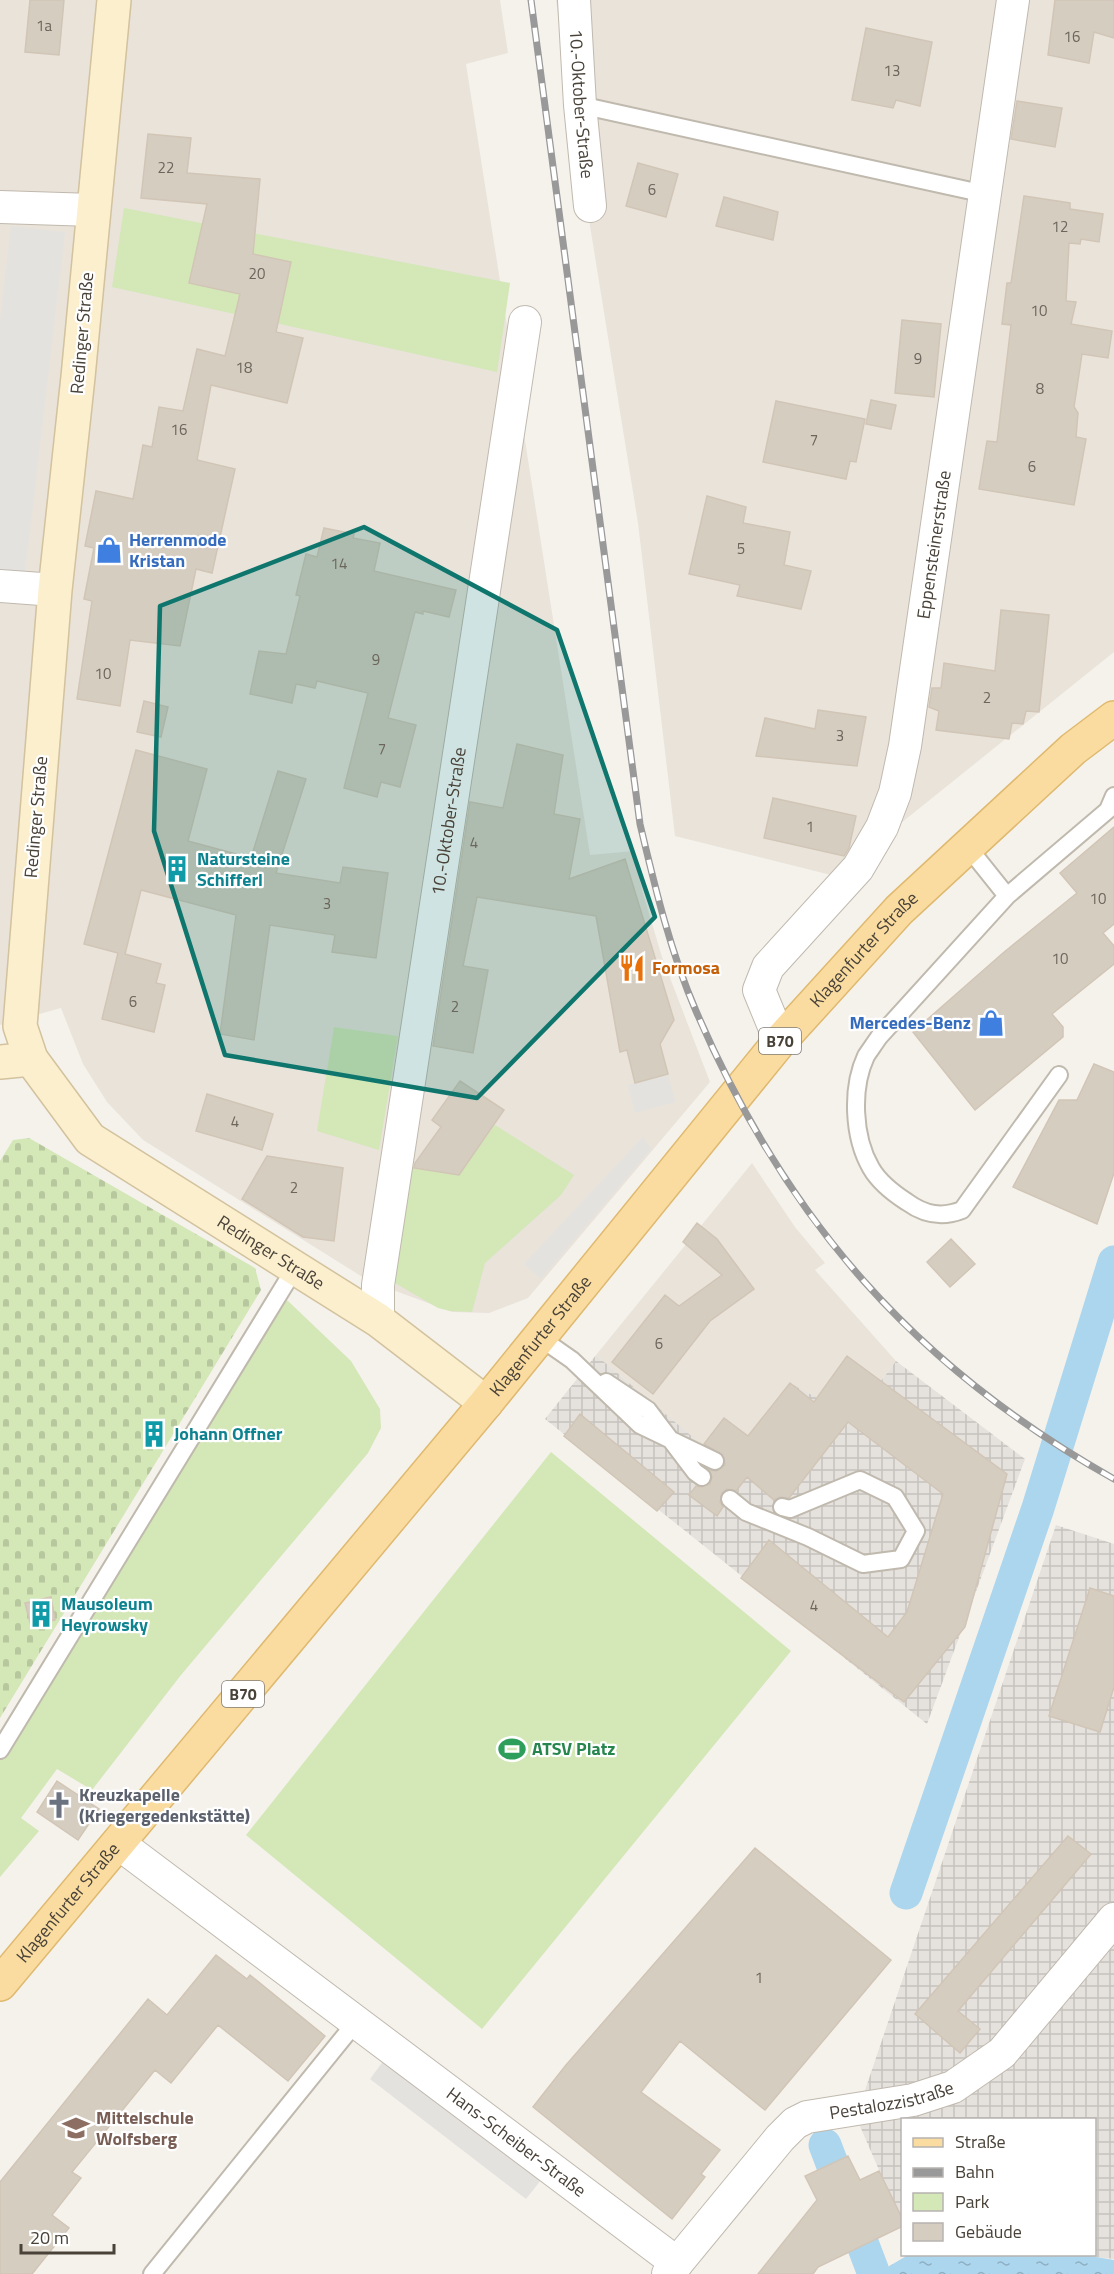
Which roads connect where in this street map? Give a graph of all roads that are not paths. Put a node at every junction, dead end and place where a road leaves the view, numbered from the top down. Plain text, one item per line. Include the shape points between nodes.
1 (114, 0) edge
2 (574, 0) edge
3 (1013, 0) edge
4 (580, 105) junction
5 (985, 194) junction
6 (590, 206) dead end
7 (0, 207) edge
8 (93, 210) junction
9 (525, 322) dead end
10 (0, 586) edge
11 (55, 590) junction
12 (1114, 718) edge
13 (1114, 796) edge
14 (967, 846) junction
15 (1007, 896) junction
16 (780, 1041) junction
17 (15, 1060) edge
18 (1059, 1075) dead end
19 (295, 1268) junction
20 (378, 1320) junction
21 (539, 1338) junction
22 (486, 1403) junction
23 (671, 1440) junction
24 (715, 1461) dead end
25 (702, 1477) dead end
26 (730, 1499) dead end
27 (782, 1507) dead end
28 (0, 1750) edge
29 (118, 1843) junction
30 (1114, 1919) edge
31 (0, 1984) edge
32 (356, 2022) junction
33 (672, 2269) edge
34 (152, 2274) edge

1 - 8 main road, Redinger Straße
2 - 4 street, 10.-Oktober-Straße
3 - 5 street, Eppensteinerstraße
4 - 5 lane
4 - 6 street, 10.-Oktober-Straße
5 - 16 street, Eppensteinerstraße via 895,793 858,868 768,967 759,990
7 - 8 street
8 - 11 main road, Redinger Straße
9 - 20 street, 10.-Oktober-Straße via 378,1285
10 - 11 street
11 - 17 main road, Redinger Straße
12 - 14 main road, Klagenfurter Straße / B70 via 1073,749
13 - 15 lane via 1108,810
14 - 15 lane
14 - 16 main road, Klagenfurter Straße / B70 via 899,910
15 - 18 lane via 879,1037 866,1058 858,1083 856,1112 860,1140 871,1168 890,1192 919,1210 947,1216 962,1210
16 - 21 main road, Klagenfurter Straße / B70
17 - 19 main road, Redinger Straße via 90,1139
19 - 20 main road, Redinger Straße
19 - 28 lane
20 - 22 main road, Redinger Straße
21 - 22 main road, Klagenfurter Straße / B70
21 - 23 lane via 572,1360 640,1425
22 - 29 main road, Klagenfurter Straße / B70
23 - 24 lane
23 - 25 lane
26 - 27 lane via 746,1512 863,1564 901,1559 916,1531 895,1497 860,1480 790,1509
29 - 31 main road, Klagenfurter Straße / B70
29 - 32 street, Hans-Scheiber-Straße
30 - 33 street, Pestalozzistraße via 1002,2053 953,2087 913,2100 807,2117 795,2123
32 - 33 street, Hans-Scheiber-Straße
32 - 34 lane

